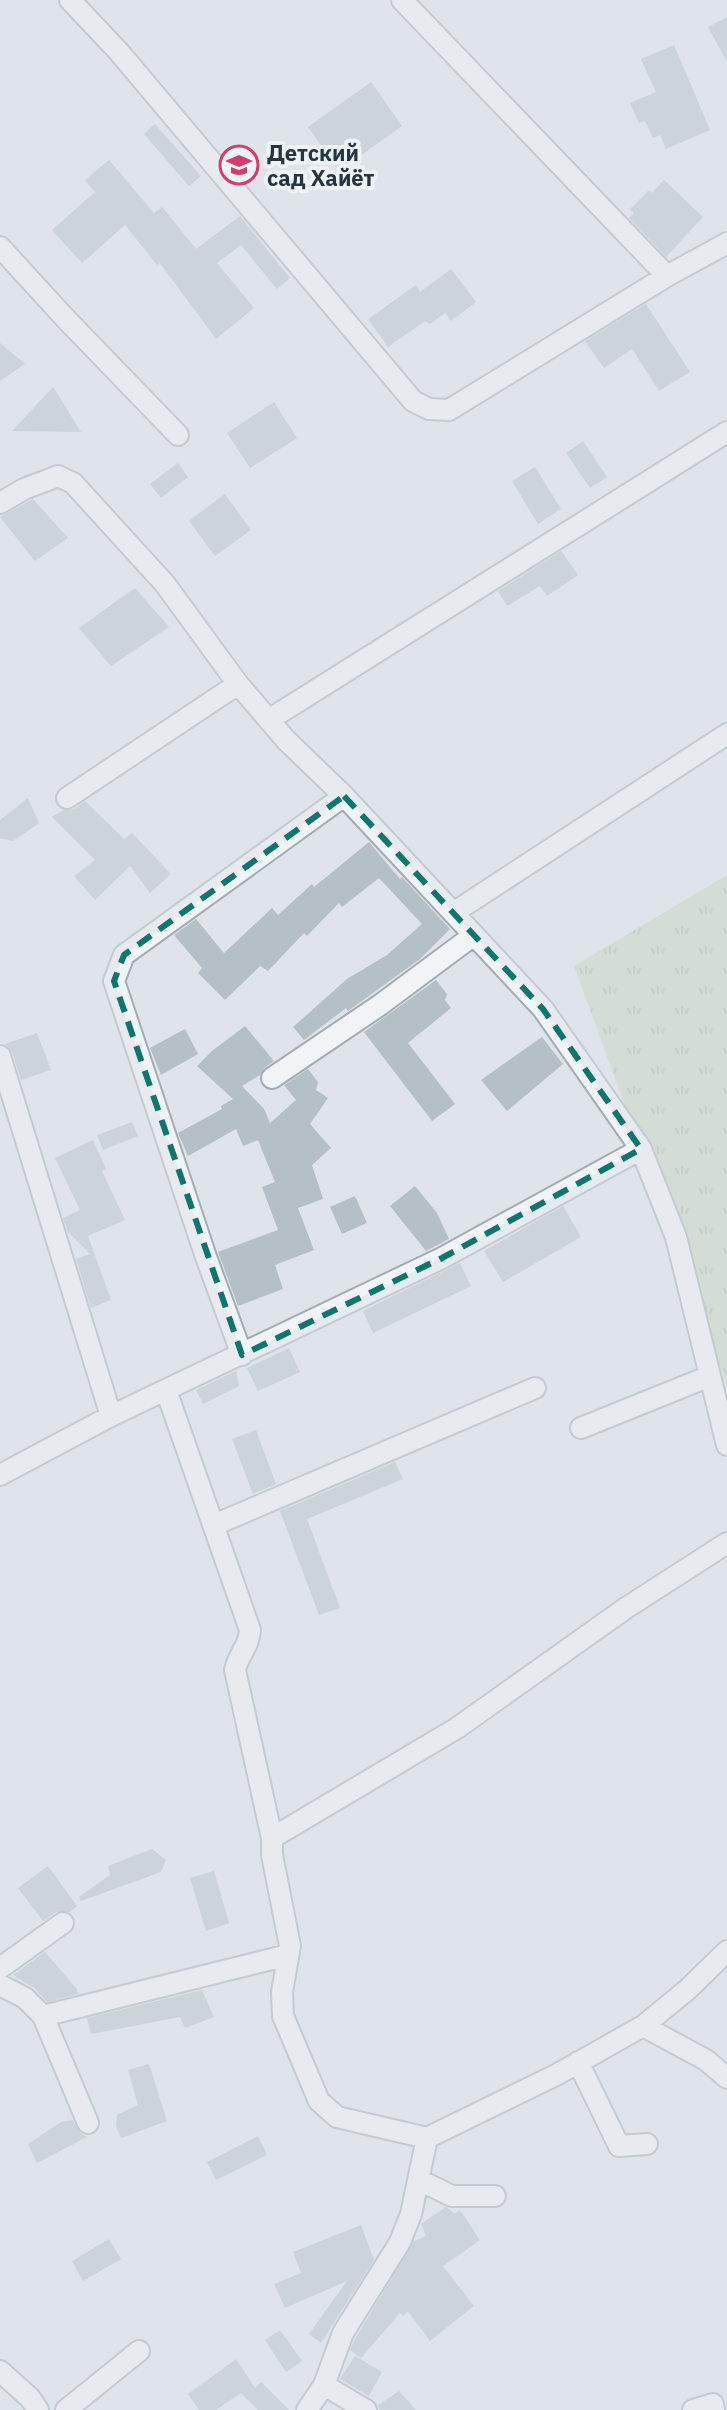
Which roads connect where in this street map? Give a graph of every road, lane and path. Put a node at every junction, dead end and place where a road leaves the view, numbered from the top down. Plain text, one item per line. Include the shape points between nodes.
1 (70, 0) edge
2 (402, 0) edge
3 (727, 243) edge
4 (0, 247) edge
5 (667, 276) junction
6 (727, 432) edge
7 (178, 435) dead end
8 (0, 503) edge
9 (238, 684) junction
10 (270, 719) junction
11 (727, 734) edge
12 (344, 796) junction
13 (67, 798) dead end
14 (453, 913) junction
15 (474, 935) junction
16 (0, 1056) edge
17 (272, 1078) dead end
18 (641, 1149) junction
19 (242, 1355) junction
20 (710, 1376) junction
21 (535, 1388) dead end
22 (166, 1390) junction
23 (111, 1416) junction
24 (581, 1428) dead end
25 (727, 1445) edge
26 (0, 1475) edge
27 (214, 1525) junction
28 (727, 1543) edge
29 (272, 1838) junction
30 (63, 1923) dead end
31 (727, 1951) edge
32 (288, 1955) junction
33 (0, 1968) edge
34 (0, 1985) edge
35 (43, 2016) junction
36 (643, 2026) junction
37 (578, 2062) junction
38 (727, 2078) edge
39 (88, 2123) dead end
40 (427, 2138) junction
41 (647, 2144) dead end
42 (419, 2180) junction
43 (495, 2196) dead end
44 (139, 2351) dead end
45 (0, 2371) edge
46 (324, 2385) junction
47 (38, 2410) edge
48 (66, 2410) edge
49 (307, 2410) edge
50 (366, 2410) edge
51 (693, 2410) edge
52 (714, 2410) edge

1 - 5 street via 413,401 429,409 449,410
2 - 5 street
3 - 5 street
4 - 7 street
6 - 10 street
8 - 9 street via 58,476 73,483 165,584
9 - 10 street
9 - 13 street
10 - 12 street
11 - 14 street
12 - 14 street
12 - 19 street via 124,955 114,981
14 - 15 street
15 - 17 street
15 - 18 street via 543,1009
16 - 23 street
18 - 19 street via 442,1258
18 - 20 street via 676,1237
19 - 22 street
20 - 24 street
20 - 25 street
21 - 27 street
22 - 23 street
22 - 27 street
23 - 26 street
27 - 29 street via 250,1630 235,1670
28 - 29 street via 457,1728
29 - 32 street
30 - 33 street
31 - 36 street
32 - 35 street
32 - 40 street via 283,2016 319,2101 337,2117
34 - 35 street via 25,1998
35 - 39 street
36 - 37 street
36 - 38 street via 706,2060
37 - 40 street
37 - 41 street via 619,2146
40 - 42 street
42 - 43 street via 452,2196
42 - 46 street via 400,2242 343,2333
44 - 48 street
45 - 47 street
46 - 49 street
46 - 50 street
51 - 52 street via 713,2404

